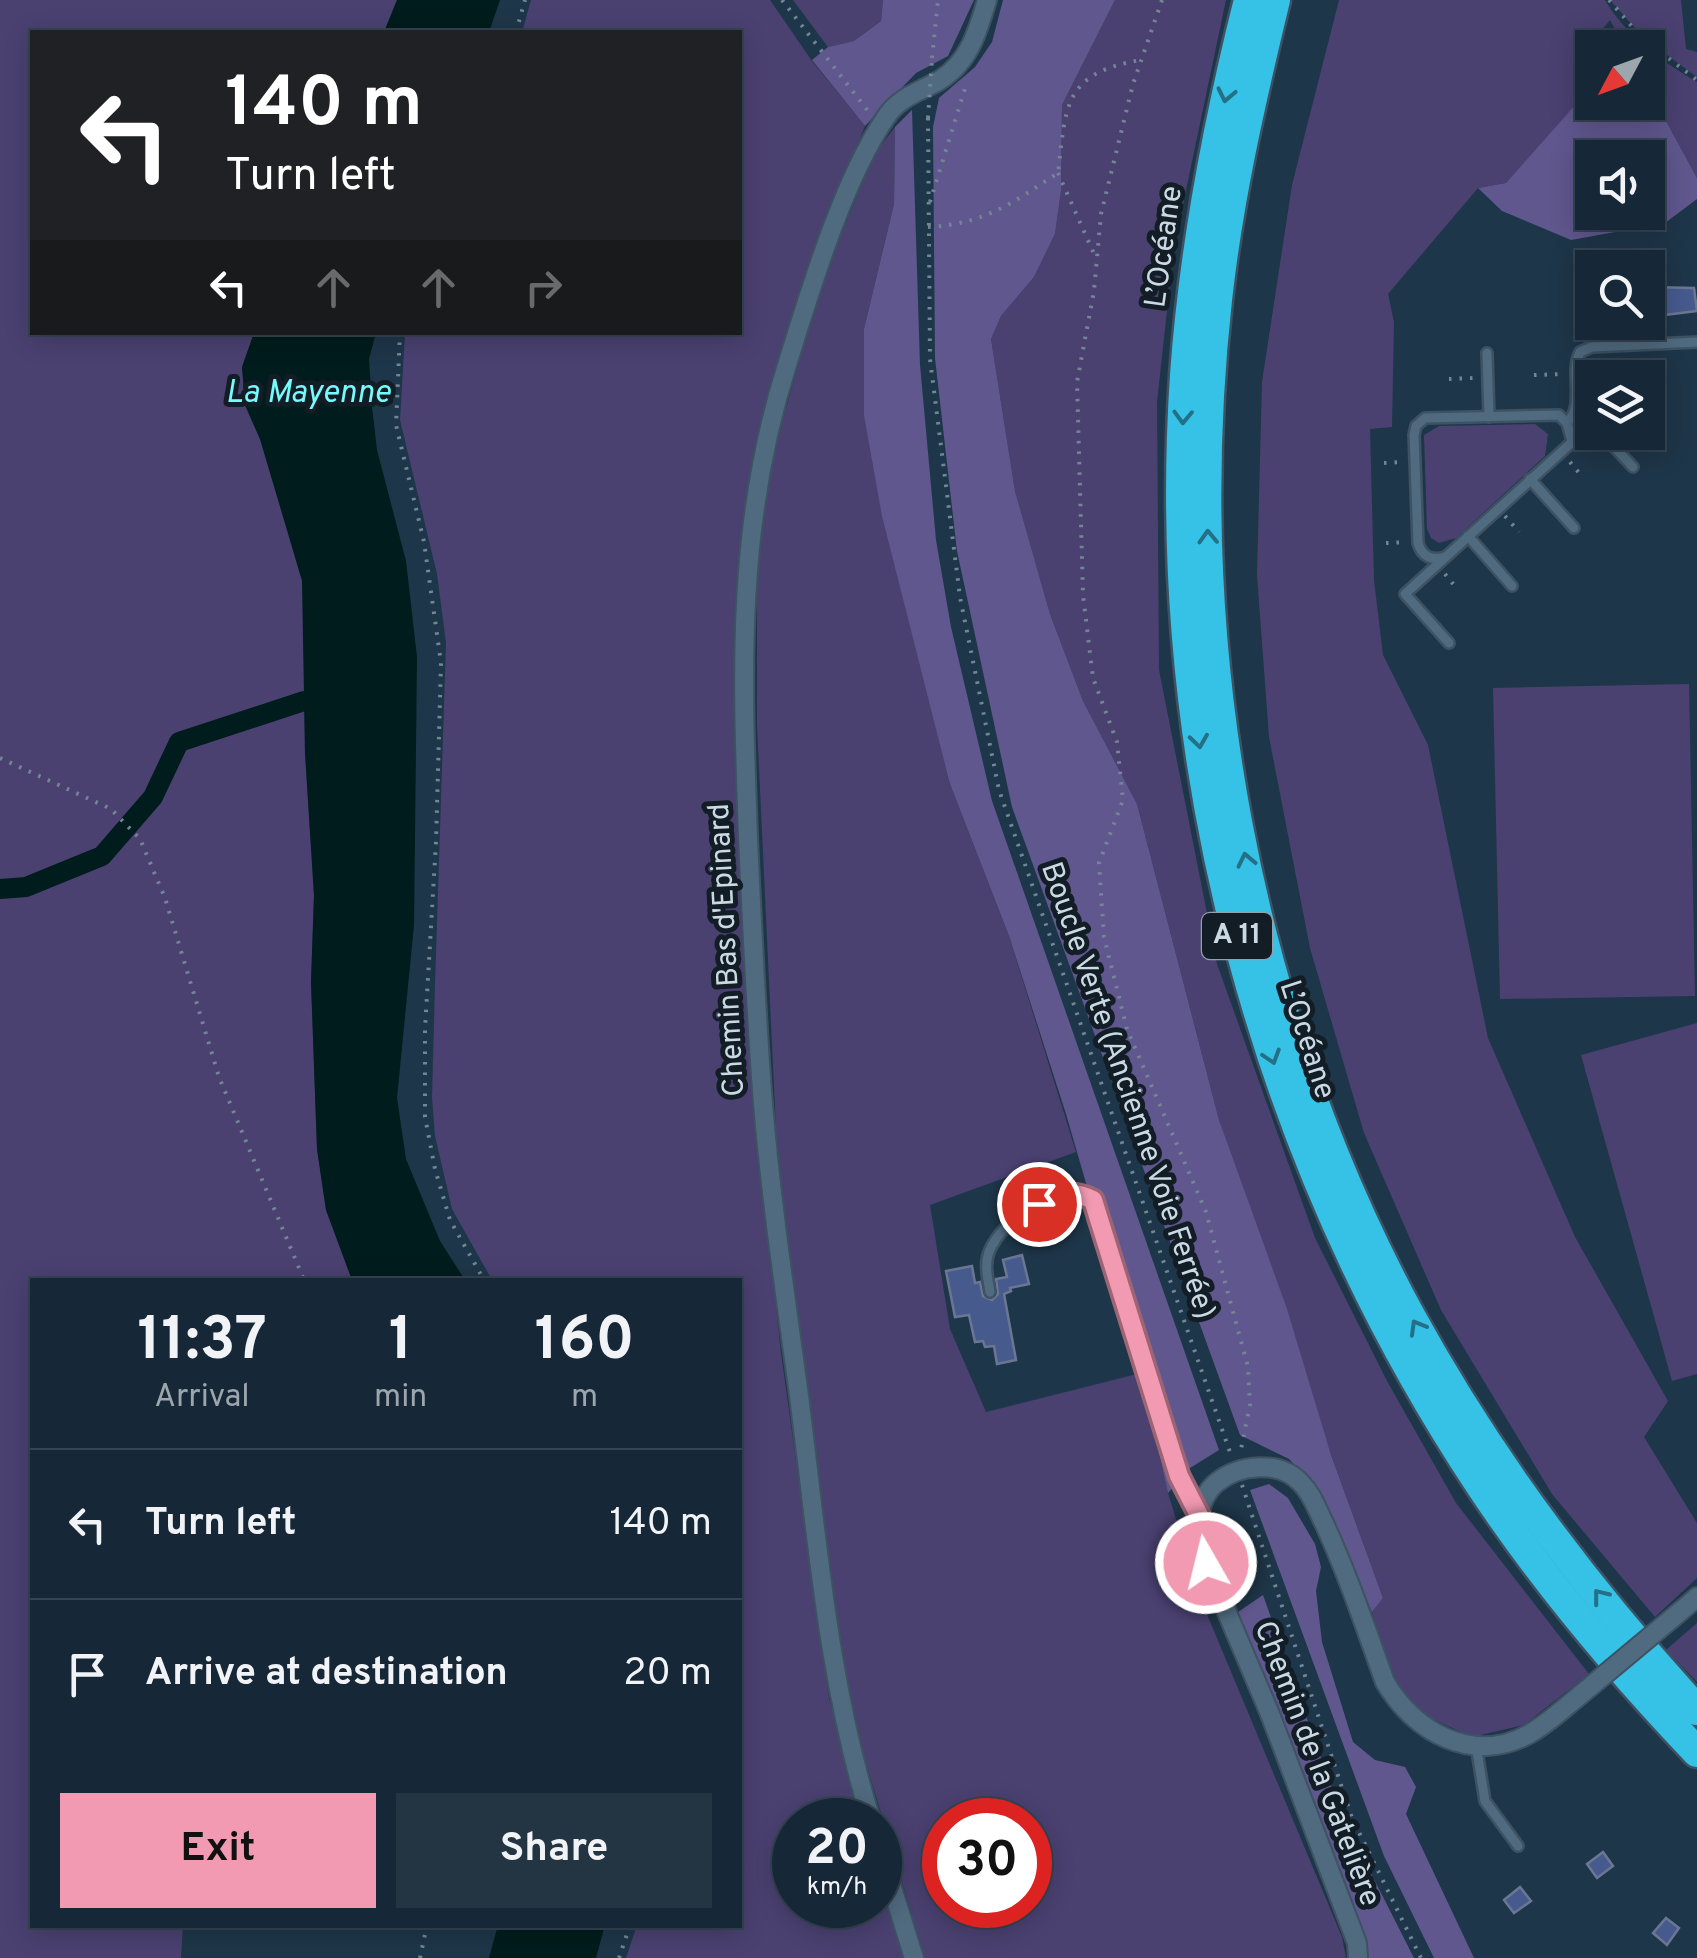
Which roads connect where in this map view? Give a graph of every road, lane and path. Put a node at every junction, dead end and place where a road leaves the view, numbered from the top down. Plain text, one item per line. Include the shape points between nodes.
1 (526, 0) edge
2 (782, 0) edge
3 (938, 0) edge
4 (987, 0) edge
5 (1162, 0) edge
6 (1249, 0) edge
7 (1275, 0) edge
8 (1609, 0) edge
9 (517, 30) edge
10 (962, 60) junction
11 (1141, 60) junction
12 (1697, 80) edge
13 (881, 126) junction
14 (1058, 174) junction
15 (929, 206) junction
16 (928, 226) junction
17 (1097, 259) junction
18 (400, 335) edge
19 (1697, 342) edge
20 (1487, 353) dead end
21 (1576, 360) edge
22 (1575, 374) edge
23 (1534, 376) dead end
24 (1488, 378) junction
25 (1450, 379) dead end
26 (1575, 411) edge
27 (1489, 417) junction
28 (1567, 422) junction
29 (1575, 438) edge
30 (1572, 441) junction
31 (1616, 450) edge
32 (1415, 462) junction
33 (1384, 463) dead end
34 (1632, 467) dead end
35 (1530, 480) junction
36 (1574, 528) dead end
37 (1468, 536) junction
38 (1418, 542) junction
39 (1386, 543) dead end
40 (1441, 561) junction
41 (1512, 586) dead end
42 (1458, 590) dead end
43 (1449, 643) dead end
44 (0, 758) edge
45 (303, 1278) edge
46 (483, 1278) edge
47 (990, 1292) dead end
48 (1236, 1472) junction
49 (1199, 1515) junction
50 (1690, 1603) edge
51 (1697, 1710) edge
52 (1476, 1745) junction
53 (1697, 1752) edge
54 (865, 1798) edge
55 (1518, 1846) dead end
56 (902, 1919) edge
57 (426, 1928) edge
58 (629, 1928) edge
59 (420, 1958) edge
60 (619, 1958) edge
61 (914, 1958) edge
62 (1358, 1958) edge
63 (1421, 1958) edge

1 - 9 path
2 - 13 path
3 - 15 path, bridge
4 - 10 street
5 - 11 path
6 -> 53 highway, L’Océane / A 11 via 1201,233 1182,477 1196,719 1242,957 1305,1149 1408,1368 1542,1571
51 -> 7 highway, L’Océane / A 11 via 1525,1497 1408,1312 1320,1116 1258,915 1218,691 1208,435 1227,229
8 - 12 path via 1642,38
10 - 13 street, Chemin Bas d'Epinard via 902,99
10 - 15 path via 967,88
11 - 14 path via 1112,65 1075,90
11 - 17 path via 1101,214
13 - 54 street, Chemin Bas d'Epinard via 826,252 761,457 748,545 744,652 752,919 778,1244 828,1635
14 - 16 path via 1002,210 960,225
14 - 17 path
15 - 16 path, Boucle Verte (Ancienne Voie Ferrée)
16 - 48 path, Boucle Verte (Ancienne Voie Ferrée) via 930,359 943,487 998,790
17 - 48 path via 1077,382 1083,595 1093,678 1118,742 1123,800 1100,863 1104,938 1127,1029 1206,1212 1248,1368 1250,1405
18 - 46 path via 396,424 424,542 441,663 426,1117 450,1220
19 - 21 lane via 1592,346
20 - 24 lane
22 - 23 path
24 - 25 path
24 - 27 lane
26 - 28 lane
27 - 28 lane via 1559,416
27 - 32 lane via 1425,418 1414,430
28 - 30 lane
29 - 30 lane
30 - 35 lane
31 - 34 lane
32 - 33 path
32 - 38 lane
35 - 36 lane
35 - 37 lane
37 - 40 lane
37 - 41 lane
38 - 39 path
38 - 40 lane via 1428,557
40 - 42 path
40 - 43 lane via 1406,594
44 - 45 path via 111,809 152,862 219,1077
47 - 49 lane via 990,1249 1021,1216 1052,1196 1070,1192 1093,1200 1179,1476
48 - 49 street via 1216,1484
48 - 52 street via 1266,1468 1301,1482 1398,1704 1433,1733
48 - 63 path, Boucle Verte (Ancienne Voie Ferrée) via 1352,1818
49 - 62 street, Chemin de la Gatelière via 1206,1563 1270,1714
50 - 52 street, bridge via 1529,1734
52 - 55 lane via 1485,1801
56 - 61 street
57 - 59 path
58 - 60 path

